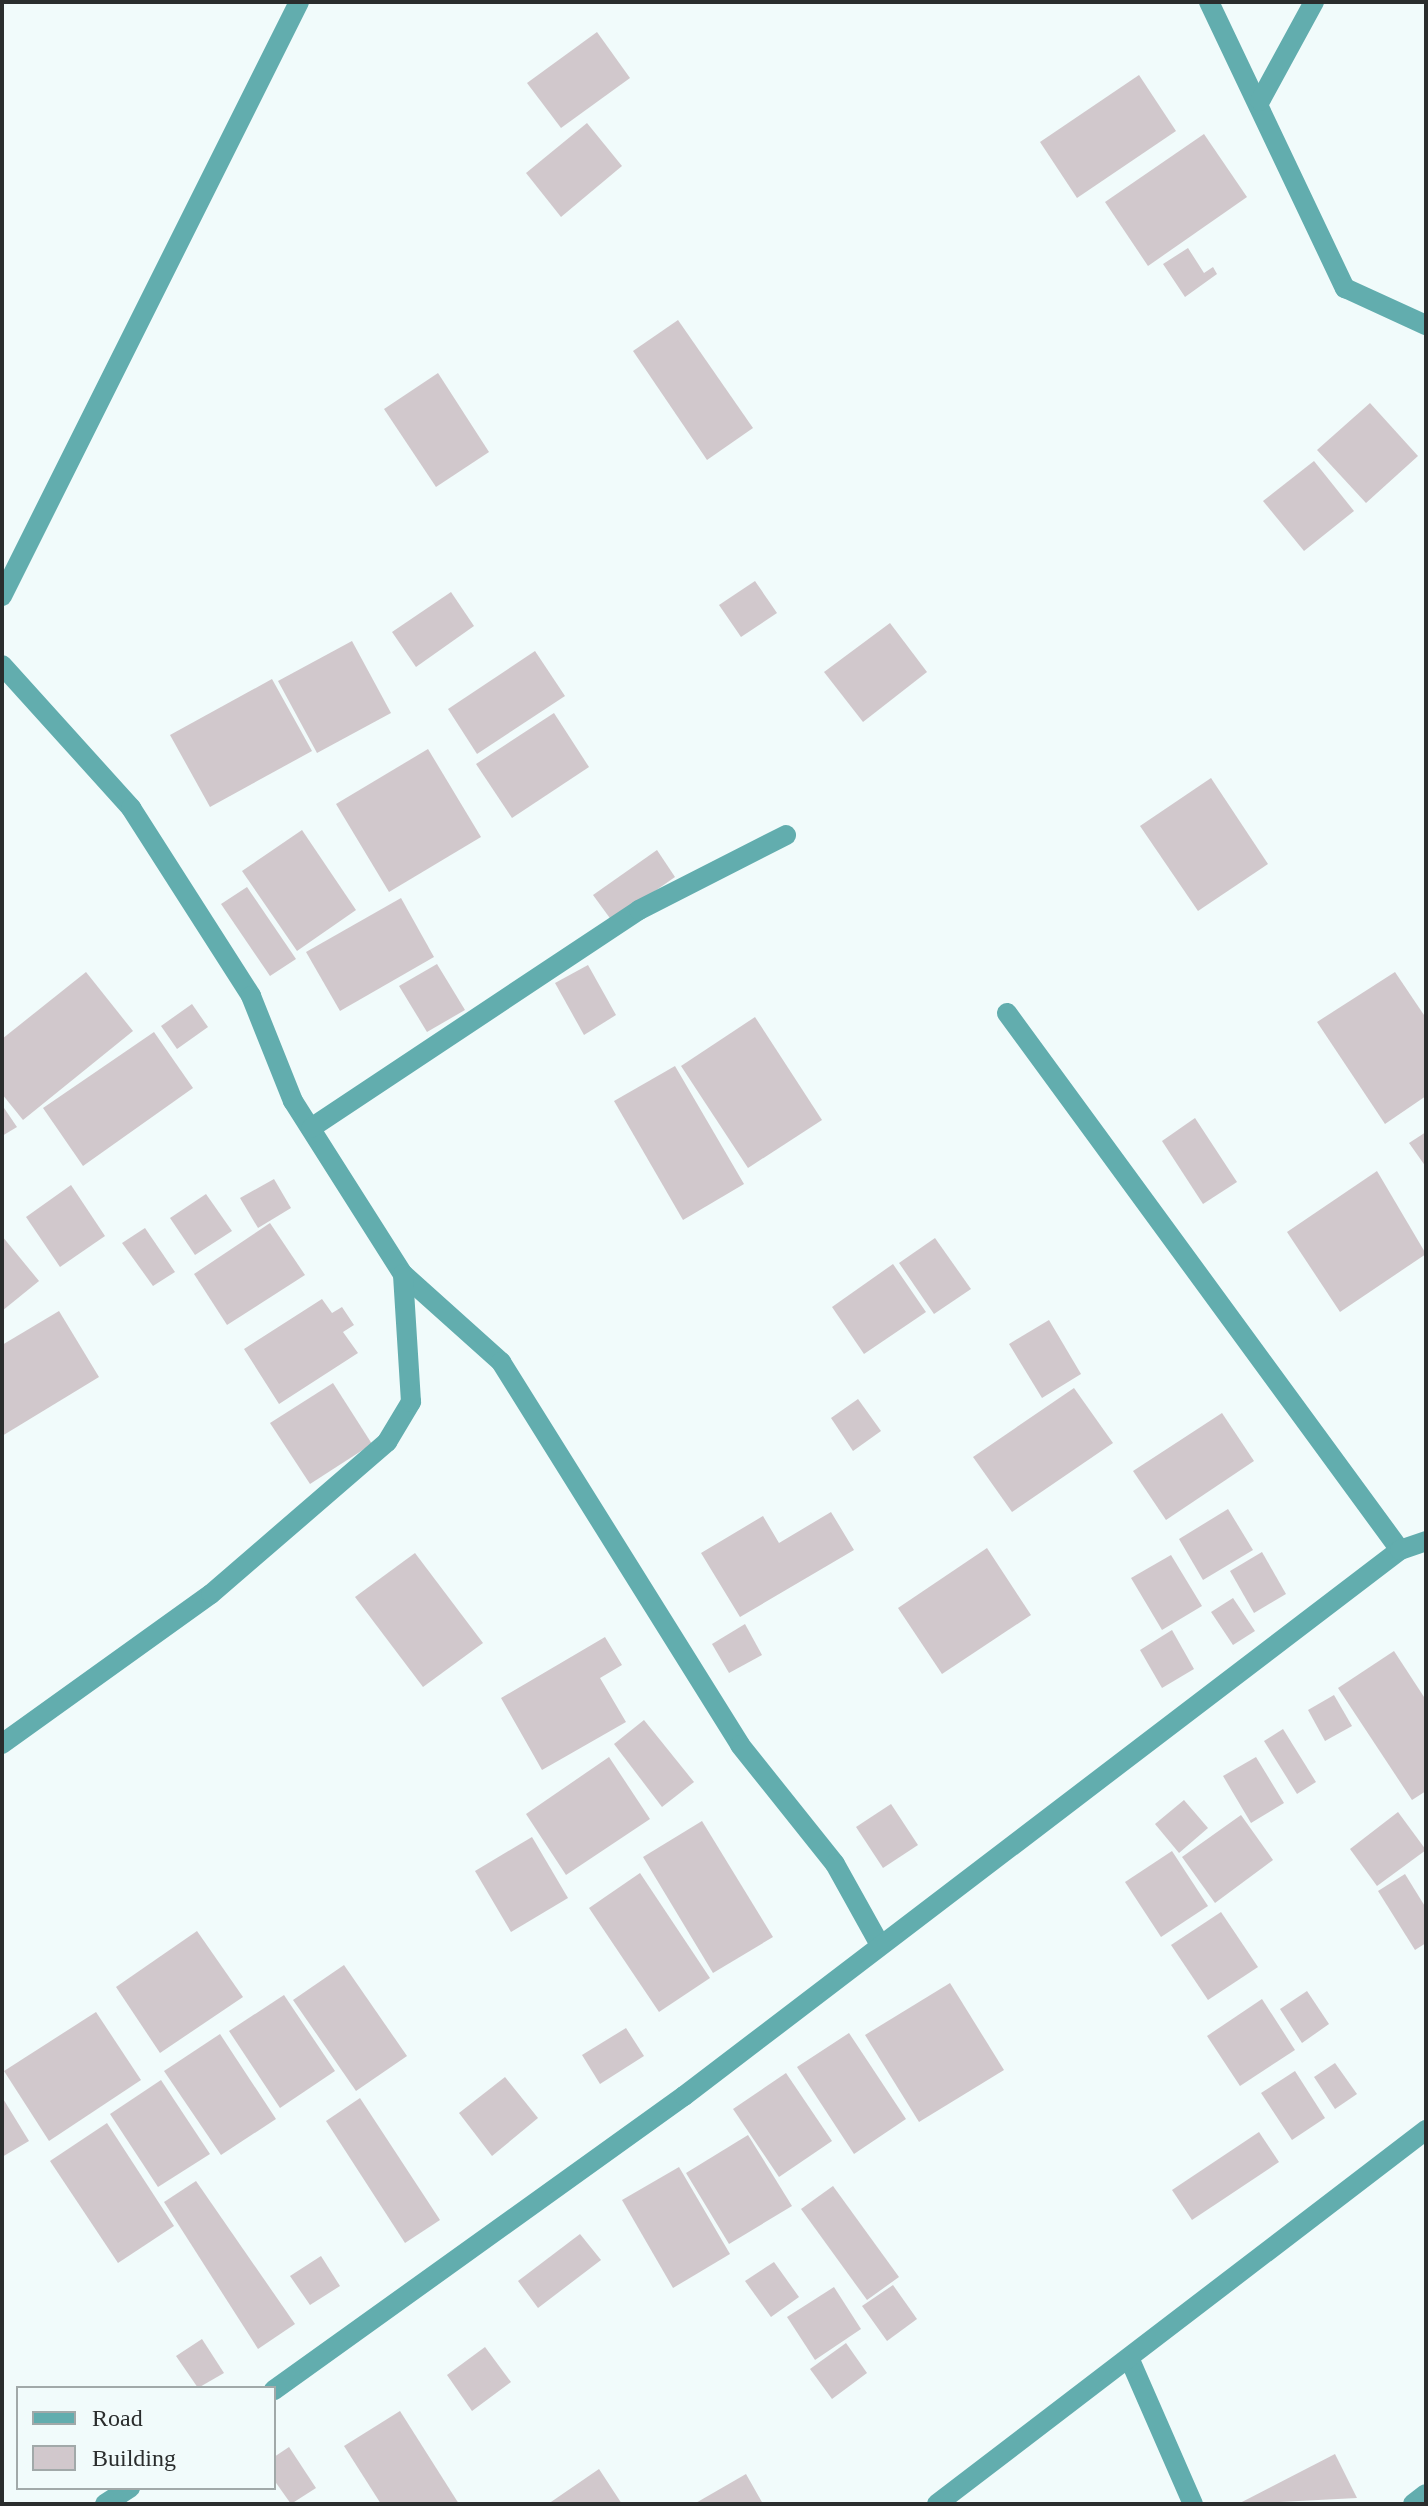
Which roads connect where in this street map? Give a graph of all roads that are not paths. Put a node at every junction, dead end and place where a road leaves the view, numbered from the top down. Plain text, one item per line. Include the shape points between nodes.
1 (299, 2) edge
2 (1209, 2) edge
3 (1314, 2) edge
4 (1260, 101) junction
5 (1426, 325) edge
6 (2, 596) edge
7 (2, 665) edge
8 (786, 835) dead end
9 (1007, 1013) dead end
10 (311, 1128) junction
11 (403, 1274) junction
12 (1426, 1541) edge
13 (1400, 1550) junction
14 (2, 1744) edge
15 (879, 1943) junction
16 (1426, 2130) edge
17 (1130, 2360) junction
18 (276, 2389) edge
19 (127, 2490) edge
20 (1426, 2494) edge
21 (105, 2504) edge
22 (937, 2504) edge
23 (1193, 2504) edge
24 (1413, 2504) edge

1 - 6 street
2 - 4 street
3 - 4 street
4 - 5 street via 1345,288
7 - 10 street via 131,808 251,996
8 - 10 street via 639,910
9 - 13 street
10 - 11 street
11 - 14 street via 411,1402 387,1442 211,1594
11 - 15 street via 501,1362 740,1745 835,1864
12 - 13 street
13 - 15 street
15 - 18 street via 659,2114
16 - 17 street
17 - 22 street
17 - 23 street
19 - 21 street
20 - 24 street

